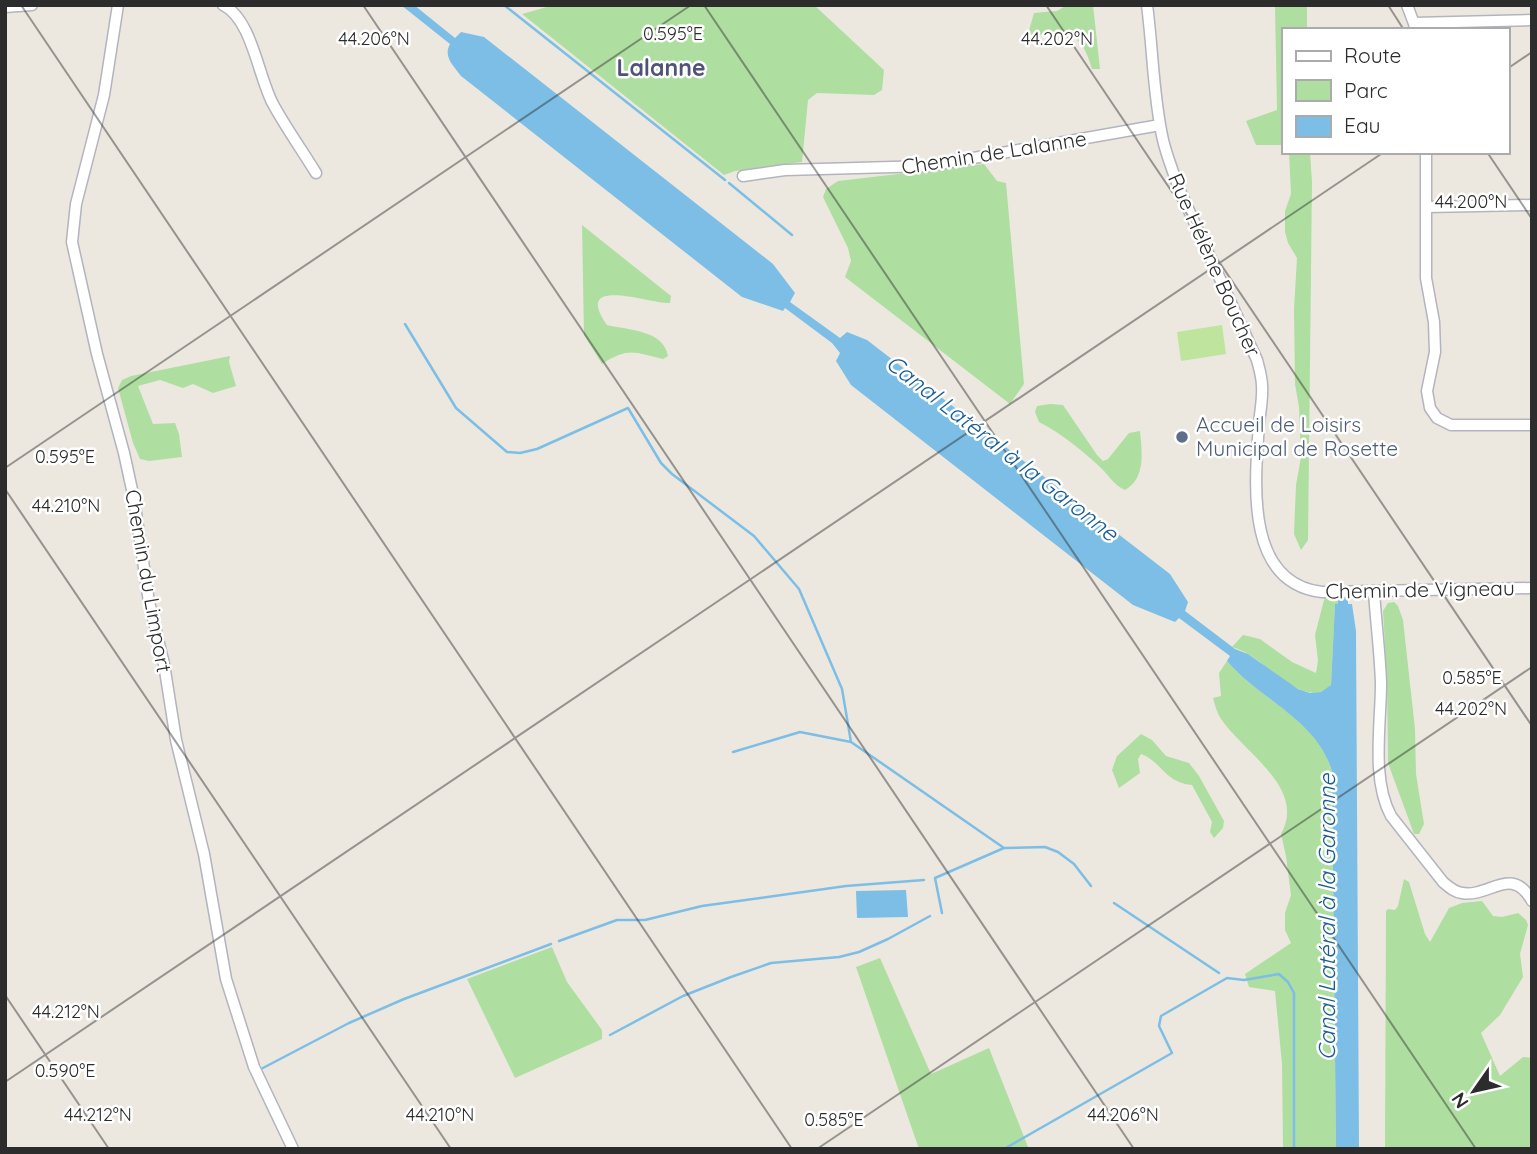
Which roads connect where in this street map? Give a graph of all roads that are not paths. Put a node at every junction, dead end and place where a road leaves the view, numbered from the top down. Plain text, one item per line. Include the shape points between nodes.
1 (32, 5) edge
2 (118, 5) edge
3 (223, 5) edge
4 (1147, 5) edge
5 (1407, 5) edge
6 (5, 7) edge
7 (1532, 20) edge
8 (1415, 26) edge
9 (1160, 125) junction
10 (1426, 154) edge
11 (316, 173) dead end
12 (743, 176) dead end
13 (1532, 205) edge
14 (1427, 207) junction
15 (1532, 425) edge
16 (1532, 588) edge
17 (1308, 590) joint
18 (1374, 592) junction
19 (1532, 901) edge
20 (293, 1149) edge

1 - 6 street
2 - 20 street, Chemin du Limport via 72,242 134,499 149,602 226,979 254,1067
3 - 11 street via 239,19 272,102
4 - 9 street, Rue Hélène Boucher
5 - 8 street
7 - 8 street
9 - 12 street, Chemin de Lalanne via 928,166 785,170
9 - 17 street, Rue Hélène Boucher via 1180,191 1257,359 1263,387 1255,498 1264,542 1279,571
10 - 14 street
13 - 14 street
14 - 15 street via 1426,278 1435,352 1427,391 1430,408 1451,425
16 - 18 street, Chemin de Vigneau
17 - 18 street, Chemin de Vigneau
18 - 19 street via 1381,681 1380,787 1391,816 1453,890 1471,894 1506,883 1523,889

